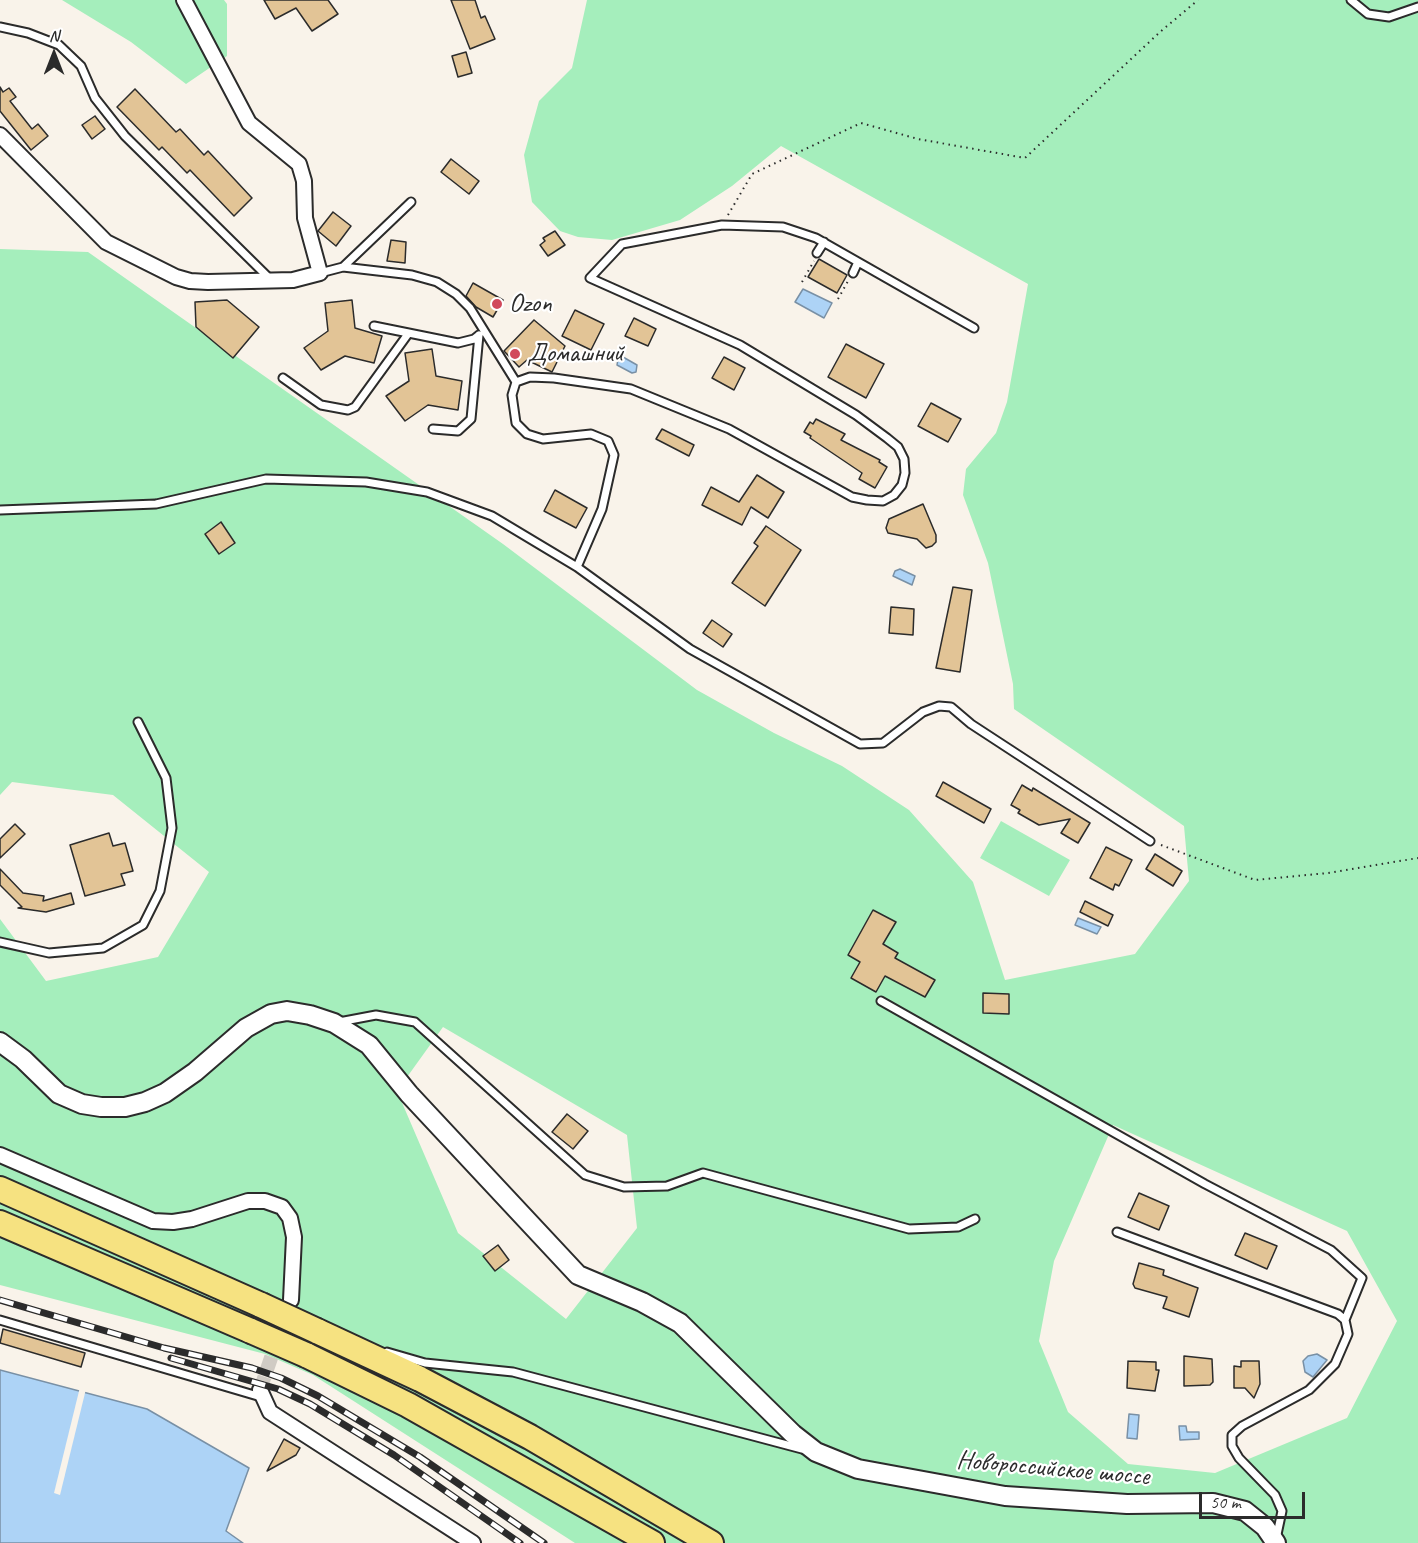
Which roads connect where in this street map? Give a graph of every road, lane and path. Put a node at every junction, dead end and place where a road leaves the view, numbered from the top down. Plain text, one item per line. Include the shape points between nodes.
1 (184, 0) edge
2 (1198, 0) edge
3 (1351, 0) edge
4 (1418, 6) edge
5 (0, 27) edge
6 (0, 135) edge
7 (411, 202) dead end
8 (722, 225) junction
9 (824, 242) junction
10 (818, 253) joint
11 (858, 262) junction
12 (343, 267) junction
13 (320, 273) junction
14 (853, 273) joint
15 (270, 279) junction
16 (802, 282) dead end
17 (838, 299) dead end
18 (374, 326) dead end
19 (974, 328) dead end
20 (408, 334) junction
21 (481, 334) junction
22 (283, 378) dead end
23 (516, 382) junction
24 (434, 429) dead end
25 (0, 510) edge
26 (577, 567) junction
27 (138, 722) dead end
28 (1149, 841) joint
29 (1418, 858) edge
30 (0, 942) edge
31 (881, 1000) dead end
32 (334, 1023) junction
33 (0, 1042) edge
34 (0, 1155) edge
35 (0, 1189) edge
36 (975, 1219) dead end
37 (0, 1223) edge
38 (1116, 1232) dead end
39 (291, 1300) tunnel mouth
40 (0, 1320) edge
41 (1345, 1320) junction
42 (317, 1331) junction
43 (371, 1347) dead end
44 (382, 1350) dead end
45 (261, 1394) joint
46 (816, 1452) junction
47 (1276, 1542) edge
48 (473, 1543) edge
49 (652, 1543) edge
50 (711, 1543) edge

1 - 13 street via 249,123 299,164 304,181 305,218
2 - 8 path via 1025,158 918,139 861,123 752,174
3 - 4 lane via 1368,14 1389,17
5 - 15 lane via 58,45 74,59 95,98 125,135
6 - 15 street via 106,242 134,258 190,281
7 - 12 lane
8 - 9 lane via 783,227
8 - 23 lane via 622,244 590,278 740,345 856,415 898,447 904,459 902,485 894,495 883,501 852,497 729,429 631,390 554,378 530,377
9 - 10 lane
9 - 11 lane
10 - 16 path
11 - 14 lane
11 - 19 lane
12 - 13 lane
12 - 21 lane via 437,282 470,308
13 - 15 street via 293,280
14 - 17 path
18 - 20 lane
20 - 21 lane via 458,343
20 - 22 lane via 355,407 348,410 321,405
21 - 23 lane via 495,346
21 - 24 lane via 471,419 458,431
23 - 26 lane via 512,395 516,423 527,434 543,439 591,434 608,441 614,455 602,508
25 - 26 lane via 156,504 266,479 366,482 427,492 492,516
26 - 28 lane via 690,649 860,744 883,743 923,712 939,706 951,707
27 - 30 lane via 166,778 172,828 160,891 143,925 103,948 49,953
28 - 29 path via 1255,880
31 - 41 lane via 1331,1251 1362,1278
32 - 33 street, Новороссийское шоссе via 286,1011 271,1014 246,1028 165,1093 125,1107 82,1104 59,1094
32 - 36 lane via 376,1015 415,1022 585,1175 624,1187 668,1186 703,1173 909,1229 958,1227
32 - 46 street, Новороссийское шоссе via 369,1045 409,1094 578,1275 680,1323
34 - 39 street via 153,1221 192,1219 248,1201 265,1201 282,1208 290,1218 294,1237
35 - 42 highway, bridge
37 - 49 highway, bridge via 306,1355 408,1405
38 - 41 lane via 1338,1314
40 - 45 lane
41 - 47 lane via 1348,1328 1344,1347 1335,1364 1309,1390 1232,1435 1232,1446 1239,1458 1275,1495 1282,1511
42 - 43 lane
42 - 50 highway via 530,1437
44 - 46 lane via 425,1363 513,1372
45 - 48 street via 270,1412
46 - 47 street, Новороссийское шоссе via 858,1469 1005,1496 1127,1504 1213,1503 1245,1511

